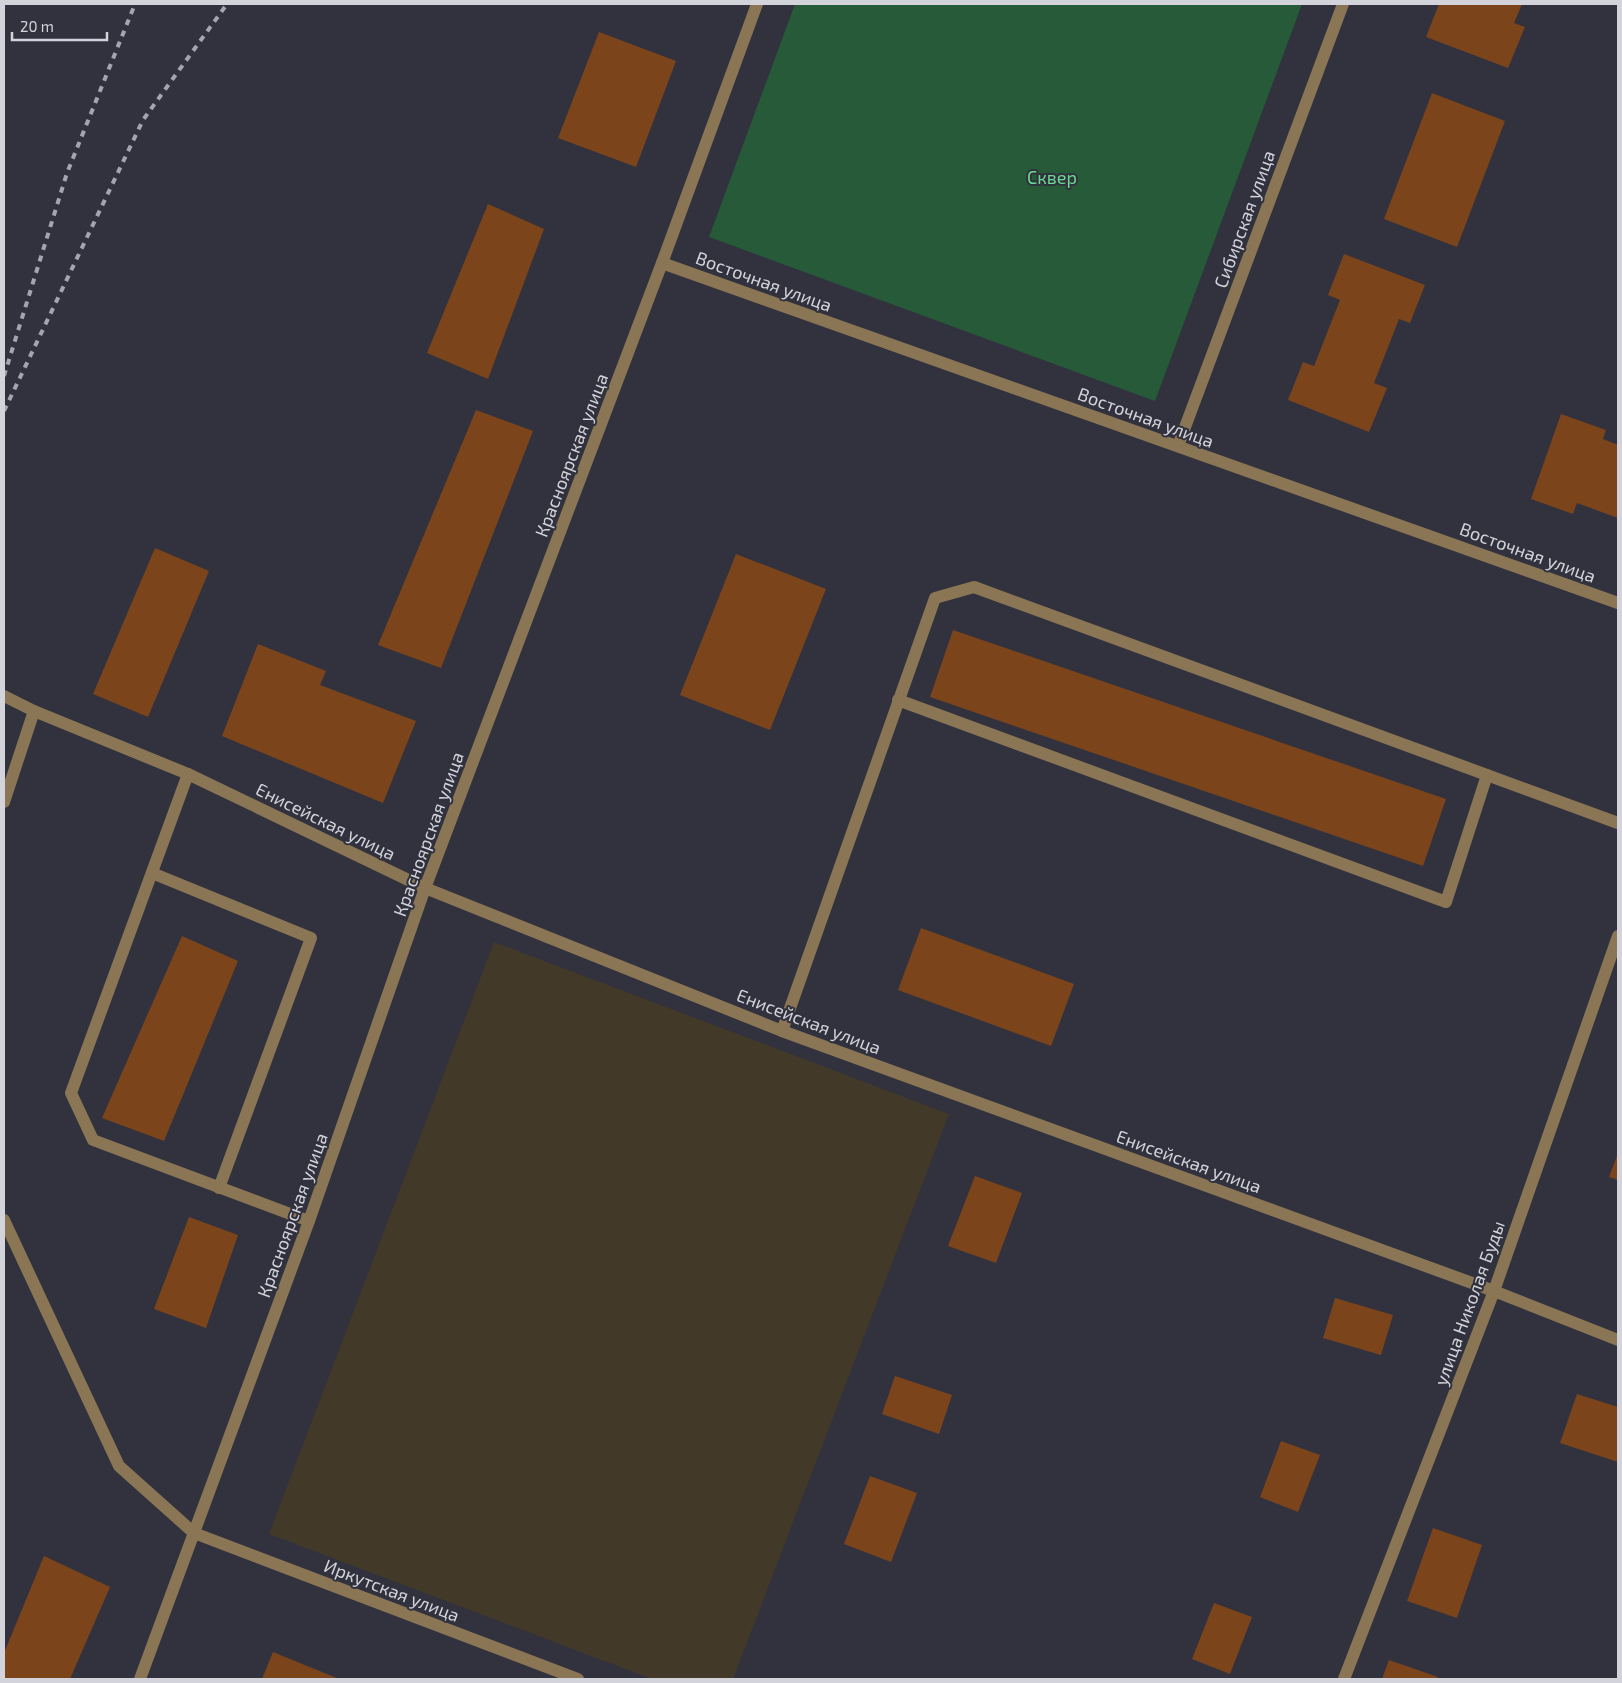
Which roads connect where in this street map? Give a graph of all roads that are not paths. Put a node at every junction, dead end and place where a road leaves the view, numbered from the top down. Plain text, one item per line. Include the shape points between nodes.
1 (757, 4) edge
2 (1343, 4) edge
3 (662, 264) junction
4 (1178, 446) junction
5 (1618, 603) edge
6 (4, 696) edge
7 (898, 700) junction
8 (34, 711) junction
9 (188, 774) junction
10 (1487, 775) junction
11 (4, 802) edge
12 (1618, 823) edge
13 (152, 873) junction
14 (425, 888) junction
15 (1618, 936) edge
16 (782, 1031) junction
17 (219, 1188) junction
18 (4, 1220) edge
19 (309, 1221) junction
20 (1494, 1291) junction
21 (1618, 1340) edge
22 (194, 1533) junction
23 (140, 1679) edge
24 (578, 1679) edge
25 (1344, 1679) edge

1 - 3 street, Красноярская улица
2 - 4 street, Сибирская улица
3 - 4 street, Восточная улица
3 - 14 street, Красноярская улица
4 - 5 street, Восточная улица
6 - 8 street, Енисейская улица
7 - 10 street via 935,598 974,587
7 - 10 street via 1446,902
7 - 16 street
8 - 9 street, Енисейская улица
8 - 11 street
9 - 13 street
9 - 14 street, Енисейская улица
10 - 12 street
13 - 17 street via 71,1093 93,1140
13 - 17 street via 311,938
14 - 16 street, Енисейская улица
14 - 19 street, Красноярская улица
15 - 20 street, улица Николая Буды
16 - 20 street, Енисейская улица
17 - 19 street
18 - 22 street via 119,1466
19 - 22 street, Красноярская улица
20 - 21 street, Енисейская улица
20 - 25 street, улица Николая Буды
22 - 23 street, Красноярская улица
22 - 24 street, Иркутская улица

